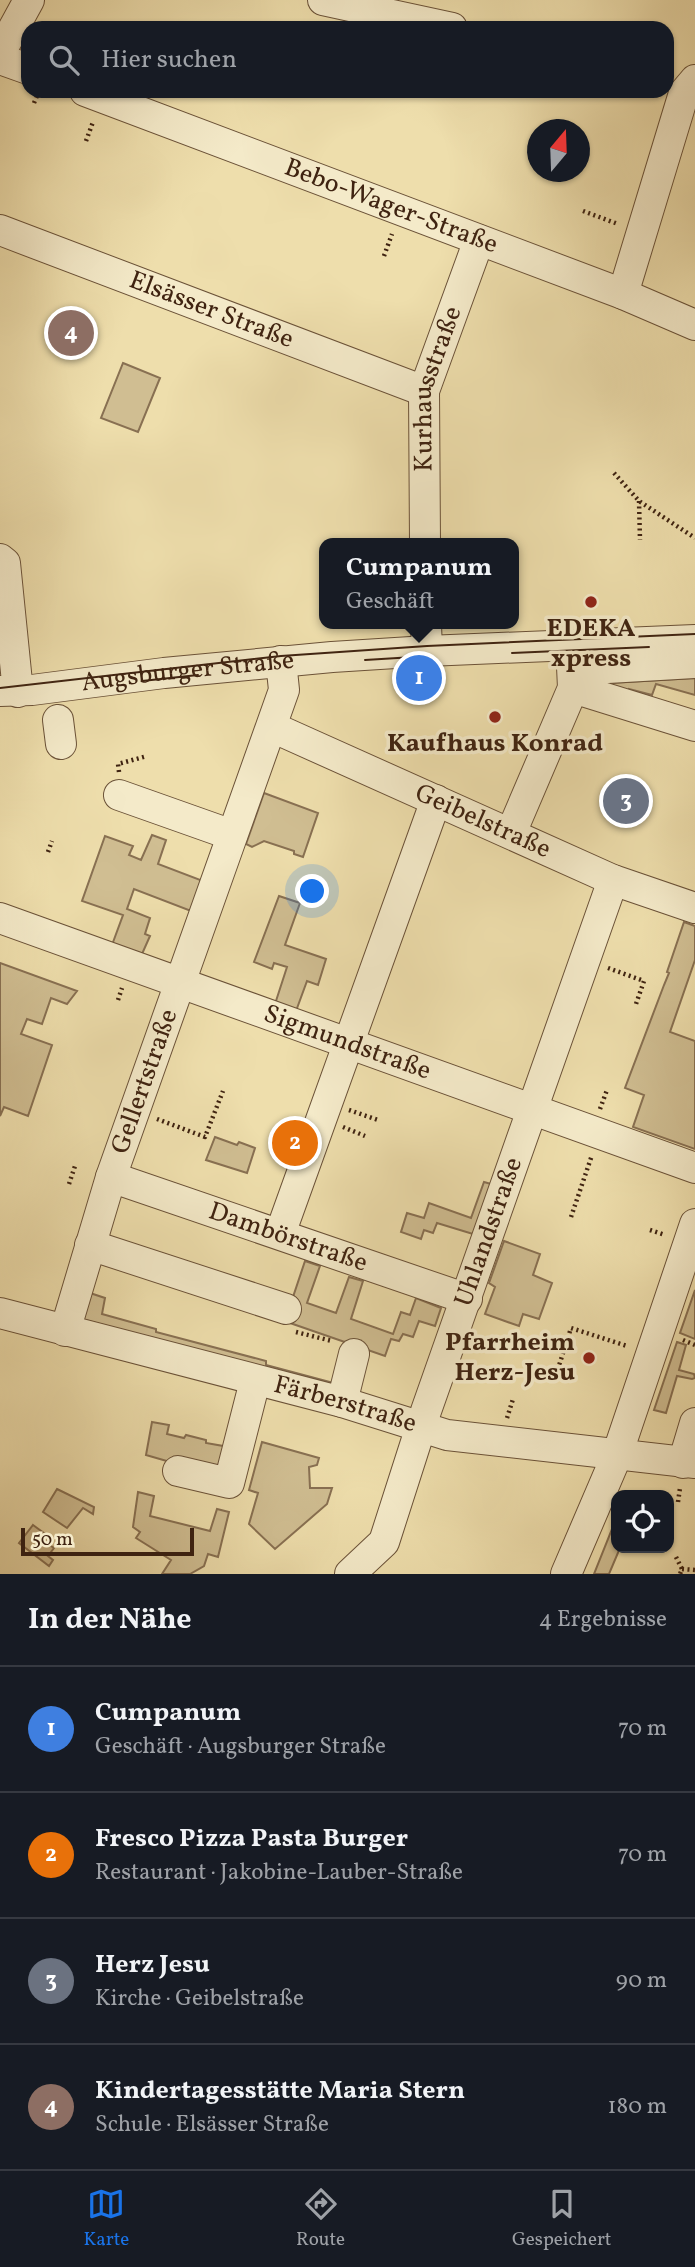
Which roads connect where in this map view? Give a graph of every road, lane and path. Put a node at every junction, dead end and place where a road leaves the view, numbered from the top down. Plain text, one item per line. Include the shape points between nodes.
1 (29, 0) edge
2 (323, 0) edge
3 (420, 21) edge
4 (0, 56) edge
5 (21, 66) edge
6 (674, 74) edge
7 (695, 79) edge
8 (36, 98) edge
9 (104, 98) edge
10 (34, 103) dead end
11 (583, 211) dead end
12 (0, 232) edge
13 (642, 233) junction
14 (479, 240) junction
15 (623, 294) junction
16 (695, 324) edge
17 (424, 391) junction
18 (614, 472) dead end
19 (639, 501) junction
20 (425, 538) edge
21 (695, 538) edge
22 (640, 540) dead end
23 (0, 559) edge
24 (427, 637) edge
25 (695, 640) edge
26 (281, 661) junction
27 (695, 663) edge
28 (573, 668) junction
29 (5, 693) edge
30 (695, 726) edge
31 (272, 727) junction
32 (119, 794) dead end
33 (436, 800) junction
34 (511, 834) junction
35 (232, 835) junction
36 (52, 842) dead end
37 (48, 852) dead end
38 (613, 880) junction
39 (695, 908) edge
40 (17, 917) edge
41 (585, 960) junction
42 (180, 982) junction
43 (636, 1004) dead end
44 (348, 1044) junction
45 (223, 1091) dead end
46 (533, 1110) junction
47 (135, 1111) junction
48 (599, 1133) junction
49 (75, 1166) dead end
50 (695, 1168) edge
51 (111, 1177) junction
52 (69, 1184) dead end
53 (571, 1217) dead end
54 (695, 1224) edge
55 (280, 1234) junction
56 (90, 1245) junction
57 (467, 1299) junction
58 (0, 1313) edge
59 (290, 1320) joint
60 (65, 1331) junction
61 (354, 1354) joint
62 (651, 1354) junction
63 (556, 1375) dead end
64 (255, 1381) junction
65 (342, 1402) junction
66 (695, 1423) edge
67 (421, 1426) junction
68 (617, 1455) junction
69 (689, 1463) edge
70 (178, 1471) dead end
71 (676, 1557) dead end
72 (695, 1570) edge
73 (681, 1572) edge
74 (350, 1574) edge
75 (566, 1574) edge

1 - 4 street
2 - 3 street
4 - 5 street
6 - 7 street
7 - 13 street via 684,93
8 - 10 path
9 - 14 street, Bebo-Wager-Straße
11 - 13 path
12 - 17 street, Elsässer Straße
13 - 15 street
14 - 15 street, Bebo-Wager-Straße
14 - 17 street, Kurhausstraße
15 - 16 street, Bebo-Wager-Straße
17 - 20 street, Kurhausstraße
18 - 19 path
19 - 21 path
19 - 22 path
23 - 29 street via 5,563
24 - 26 street, Augsburger Straße
24 - 28 street, Augsburger Straße
25 - 28 street, Augsburger Straße
26 - 29 street, Augsburger Straße
26 - 31 street, Gellertstraße via 284,690
27 - 28 street
28 - 30 street
28 - 34 street
31 - 33 street, Geibelstraße
31 - 35 street, Gellertstraße
32 - 35 street
33 - 34 street, Geibelstraße
33 - 44 street
34 - 38 street, Geibelstraße
35 - 42 street, Gellertstraße
36 - 37 path
38 - 39 street, Geibelstraße
38 - 41 street, Uhlandstraße
40 - 42 street, Sigmundstraße
41 - 43 path via 643,981
41 - 46 street, Uhlandstraße
42 - 44 street, Sigmundstraße
42 - 47 street, Gellertstraße
44 - 46 street, Sigmundstraße
44 - 55 street
45 - 47 path via 205,1137
46 - 48 street, Sigmundstraße
46 - 57 street, Uhlandstraße
47 - 51 street, Gellertstraße
48 - 50 street, Sigmundstraße
48 - 53 path
49 - 52 path
51 - 55 street, Dambörstraße
51 - 56 street, Gellertstraße
54 - 62 street via 650,1316
55 - 57 street, Dambörstraße
56 - 59 street
56 - 60 street, Gellertstraße
57 - 67 street, Uhlandstraße
58 - 60 street, Färberstraße
59 - 61 path via 347,1345
60 - 64 street, Färberstraße
61 - 65 street
62 - 63 path via 571,1328
62 - 68 street
64 - 65 street, Färberstraße
64 - 70 street via 229,1483
65 - 67 street, Färberstraße
66 - 69 street
67 - 68 street, Färberstraße via 474,1439
67 - 74 street, Uhlandstraße via 384,1542
68 - 69 street, Färberstraße
68 - 75 street
71 - 73 path
72 - 73 path

